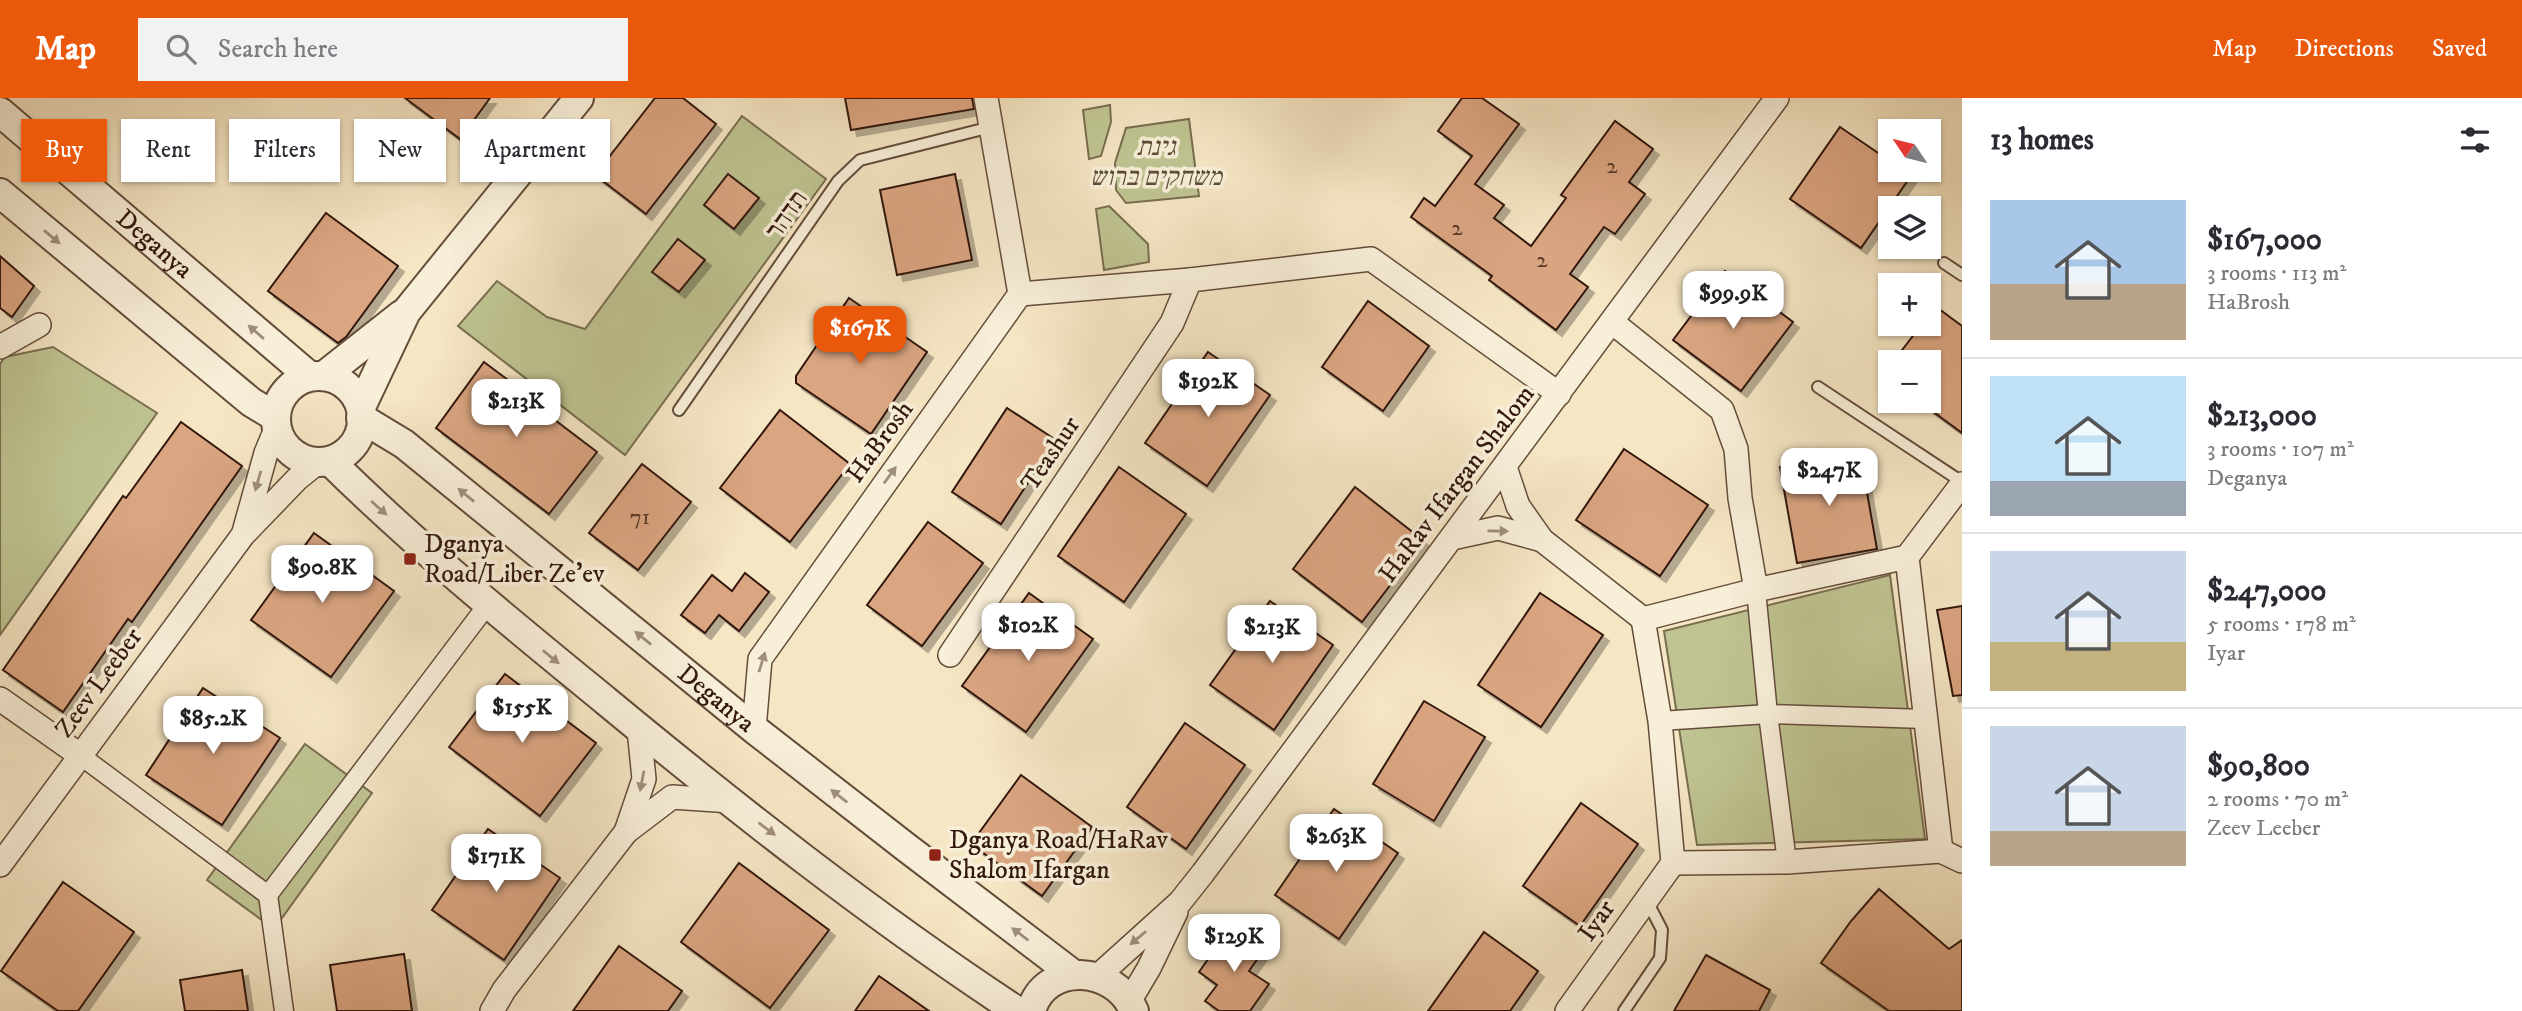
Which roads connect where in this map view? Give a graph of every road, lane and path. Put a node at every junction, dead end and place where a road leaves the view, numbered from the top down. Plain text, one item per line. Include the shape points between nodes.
1 (579, 98) edge
2 (986, 98) edge
3 (1777, 98) edge
4 (0, 112) edge
5 (991, 127) junction
6 (0, 193) edge
7 (1944, 263) dead end
8 (1962, 275) edge
9 (1190, 280) junction
10 (1020, 294) junction
11 (406, 312) junction
12 (1612, 321) junction
13 (39, 326) dead end
14 (0, 347) edge
15 (317, 375) junction
16 (1818, 387) dead end
17 (1559, 394) junction
18 (679, 410) dead end
19 (361, 412) junction
20 (275, 423) junction
21 (324, 461) junction
22 (1505, 467) junction
23 (1962, 483) edge
24 (243, 535) junction
25 (1452, 538) junction
26 (1542, 540) junction
27 (1908, 557) junction
28 (1756, 590) junction
29 (488, 604) junction
30 (1643, 619) junction
31 (950, 655) dead end
32 (0, 699) edge
33 (1768, 714) junction
34 (1925, 719) junction
35 (1660, 721) junction
36 (639, 729) junction
37 (754, 729) junction
38 (81, 756) junction
39 (731, 801) junction
40 (626, 832) junction
41 (1941, 851) junction
42 (1962, 861) edge
43 (1787, 862) junction
44 (1673, 863) junction
45 (0, 865) edge
46 (268, 895) junction
47 (1646, 899) junction
48 (1180, 902) junction
49 (1086, 976) junction
50 (1132, 1006) edge
51 (284, 1011) edge
52 (492, 1011) edge
53 (1017, 1011) edge
54 (1031, 1011) edge
55 (1567, 1011) edge
56 (1624, 1011) edge

1 - 11 street
2 - 5 street
3 - 12 street, HaRav Ifargan Shalom
15 -> 4 street, Deganya
5 - 10 street
5 - 18 lane, תדהר via 860,160 838,181
6 -> 20 street
7 - 8 lane
9 - 10 street
9 - 17 street via 1371,259
9 - 31 street, Teashur via 1172,323
37 -> 10 street, HaBrosh via 760,659
11 - 15 street
11 - 19 street
12 - 17 street, HaRav Ifargan Shalom
12 - 28 street via 1722,410 1736,449
13 - 14 street
15 - 19 street via 348,386
15 - 20 street via 288,388 279,400
16 - 23 lane
17 - 22 street, HaRav Ifargan Shalom
19 - 21 street via 361,431 354,444 344,454
37 -> 19 street, Deganya
20 - 21 street via 293,454
20 -> 24 street, Zeev Leeber
21 - 24 street, Zeev Leeber via 297,479
21 -> 29 street
22 - 25 street, HaRav Ifargan Shalom
22 - 26 street via 1518,506
23 - 27 street
24 - 38 street, Zeev Leeber
25 -> 26 street via 1498,528
25 - 48 street, HaRav Ifargan Shalom
26 - 30 street
27 - 28 street
27 - 34 street
28 - 30 street
28 - 33 street
29 -> 36 street
29 - 46 street
30 - 35 street
32 - 38 street
33 - 34 street
33 - 35 street
33 - 43 street
34 - 41 street
35 - 44 street
36 - 39 street
36 -> 40 street via 644,779
49 -> 37 street, Deganya via 907,849
38 - 45 street, Zeev Leeber
38 - 46 street
39 - 40 street via 672,797
39 -> 53 street
40 - 52 street
41 - 42 street
41 - 43 street
43 - 44 street
44 - 47 street, Iyar
46 - 51 street
47 - 55 street, Iyar
47 - 56 lane via 1662,930 1660,958
48 -> 49 street, HaRav Ifargan Shalom
48 - 50 street, HaRav Ifargan Shalom
49 - 50 street, Deganya via 1116,985
49 - 54 street via 1056,981 1043,990

